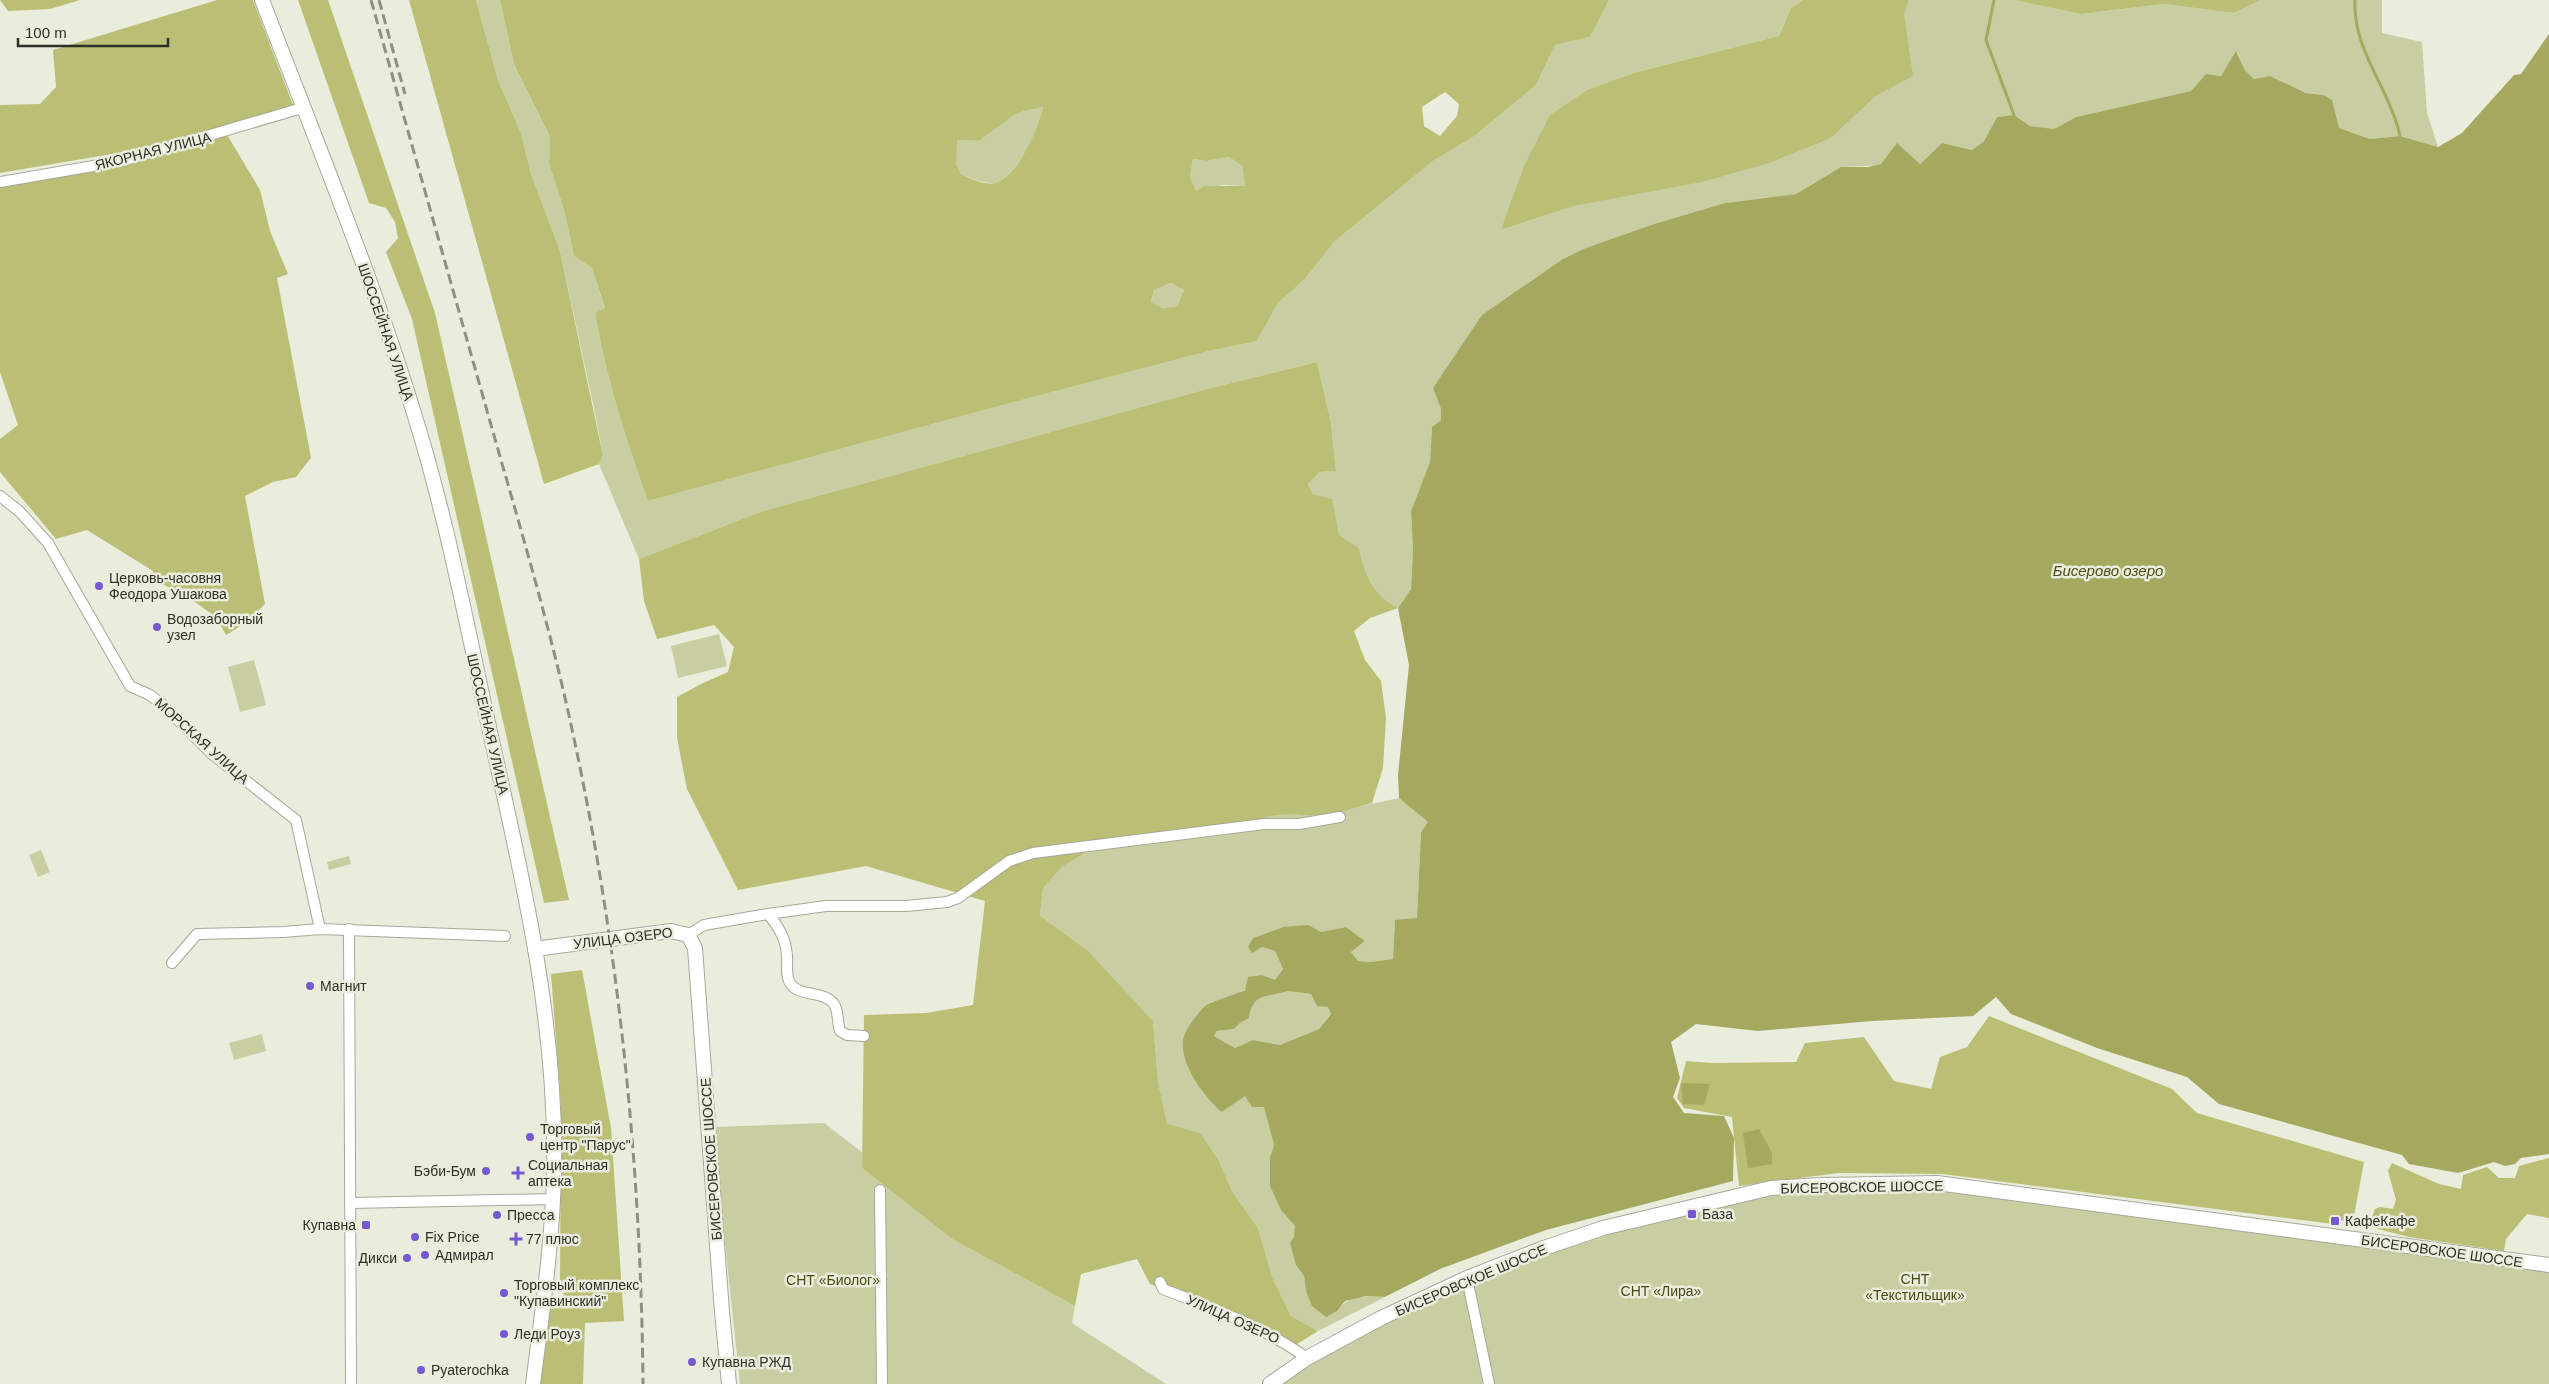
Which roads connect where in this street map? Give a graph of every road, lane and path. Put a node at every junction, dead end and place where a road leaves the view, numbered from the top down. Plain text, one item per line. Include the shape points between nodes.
1 (262, 0) edge
2 (302, 108) junction
3 (0, 182) edge
4 (0, 496) edge
5 (1340, 817) dead end
6 (768, 914) junction
7 (320, 929) junction
8 (349, 929) junction
9 (688, 935) junction
10 (505, 936) dead end
11 (536, 948) junction
12 (172, 963) dead end
13 (864, 1036) dead end
14 (880, 1190) dead end
15 (553, 1199) junction
16 (350, 1203) junction
17 (2549, 1265) edge
18 (1467, 1278) junction
19 (1160, 1282) dead end
20 (1307, 1358) junction
21 (351, 1384) edge
22 (533, 1384) edge
23 (730, 1384) edge
24 (882, 1384) edge
25 (1270, 1384) edge
26 (1489, 1384) edge

1 - 2 main road, ШОССЕЙНАЯ УЛИЦА
2 - 3 street, ЯКОРНАЯ УЛИЦА via 122,161
2 - 11 main road, ШОССЕЙНАЯ УЛИЦА via 366,272 427,458 441,509
4 - 7 street, МОРСКАЯ УЛИЦА via 20,512 48,543 130,686 163,705 212,754 296,820
5 - 6 street, УЛИЦА ОЗЕРО via 1033,853 1009,861 958,898 939,903 826,906
6 - 9 street, УЛИЦА ОЗЕРО via 704,925
6 - 13 street via 781,930 790,984 796,989 828,998 836,1008 840,1030
7 - 8 street
7 - 12 street via 197,934
8 - 10 street
8 - 16 street
9 - 11 main road, УЛИЦА ОЗЕРО via 671,931
9 - 23 main road, БИСЕРОВСКОЕ ШОССЕ via 696,954
11 - 15 main road, ШОССЕЙНАЯ УЛИЦА via 551,1099
14 - 24 street
15 - 16 street
15 - 22 main road, ШОССЕЙНАЯ УЛИЦА
16 - 21 street
17 - 18 main road, БИСЕРОВСКОЕ ШОССЕ via 1937,1183 1771,1188 1604,1228
18 - 20 main road, БИСЕРОВСКОЕ ШОССЕ via 1381,1318
18 - 26 street
19 - 20 street, УЛИЦА ОЗЕРО via 1163,1289 1287,1343
20 - 25 main road, БИСЕРОВСКОЕ ШОССЕ

